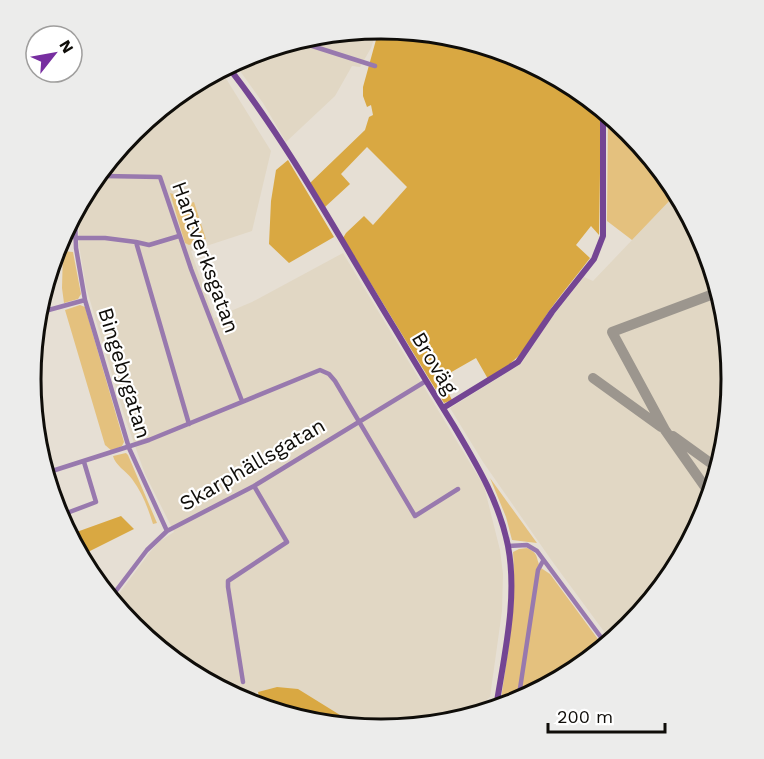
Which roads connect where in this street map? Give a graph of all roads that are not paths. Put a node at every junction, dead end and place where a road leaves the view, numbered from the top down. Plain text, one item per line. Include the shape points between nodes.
1 (314, 46) edge
2 (375, 66) dead end
3 (233, 73) edge
4 (603, 120) edge
5 (109, 176) edge
6 (75, 233) edge
7 (179, 236) junction
8 (75, 238) junction
9 (136, 242) junction
10 (86, 300) junction
11 (49, 310) edge
12 (426, 381) junction
13 (242, 401) junction
14 (443, 408) junction
15 (359, 421) junction
16 (189, 424) junction
17 (129, 448) junction
18 (84, 462) junction
19 (54, 471) edge
20 (254, 486) junction
21 (458, 489) dead end
22 (68, 512) edge
23 (167, 531) junction
24 (508, 546) junction
25 (543, 561) junction
26 (116, 591) edge
27 (603, 639) edge
28 (243, 682) dead end
29 (520, 691) edge
30 (497, 700) edge

1 - 2 street
3 - 12 main road, Broväg via 270,124
4 - 14 main road via 603,237 594,259 518,362
5 - 7 street, Hantverksgatan via 160,177
6 - 8 street, Bingebygatan
7 - 9 street via 148,245
7 - 13 street, Hantverksgatan
8 - 9 street
8 - 10 street, Bingebygatan
9 - 16 street
10 - 11 street
10 - 17 street, Bingebygatan
12 - 14 main road, Broväg
12 - 15 street, Skarphällsgatan
13 - 15 street via 320,370 335,381
13 - 16 street
14 - 24 main road, Broväg via 489,488
15 - 20 street, Skarphällsgatan
15 - 21 street via 415,516
16 - 17 street
17 - 18 street
17 - 23 street, Bingebygatan
18 - 19 street
18 - 22 street via 96,502
20 - 23 street, Skarphällsgatan
20 - 28 street via 287,542 228,581
23 - 26 street, Skarphällsgatan
24 - 25 street via 531,546
24 - 30 main road, Broväg via 510,608
25 - 27 street
25 - 29 street via 538,570

